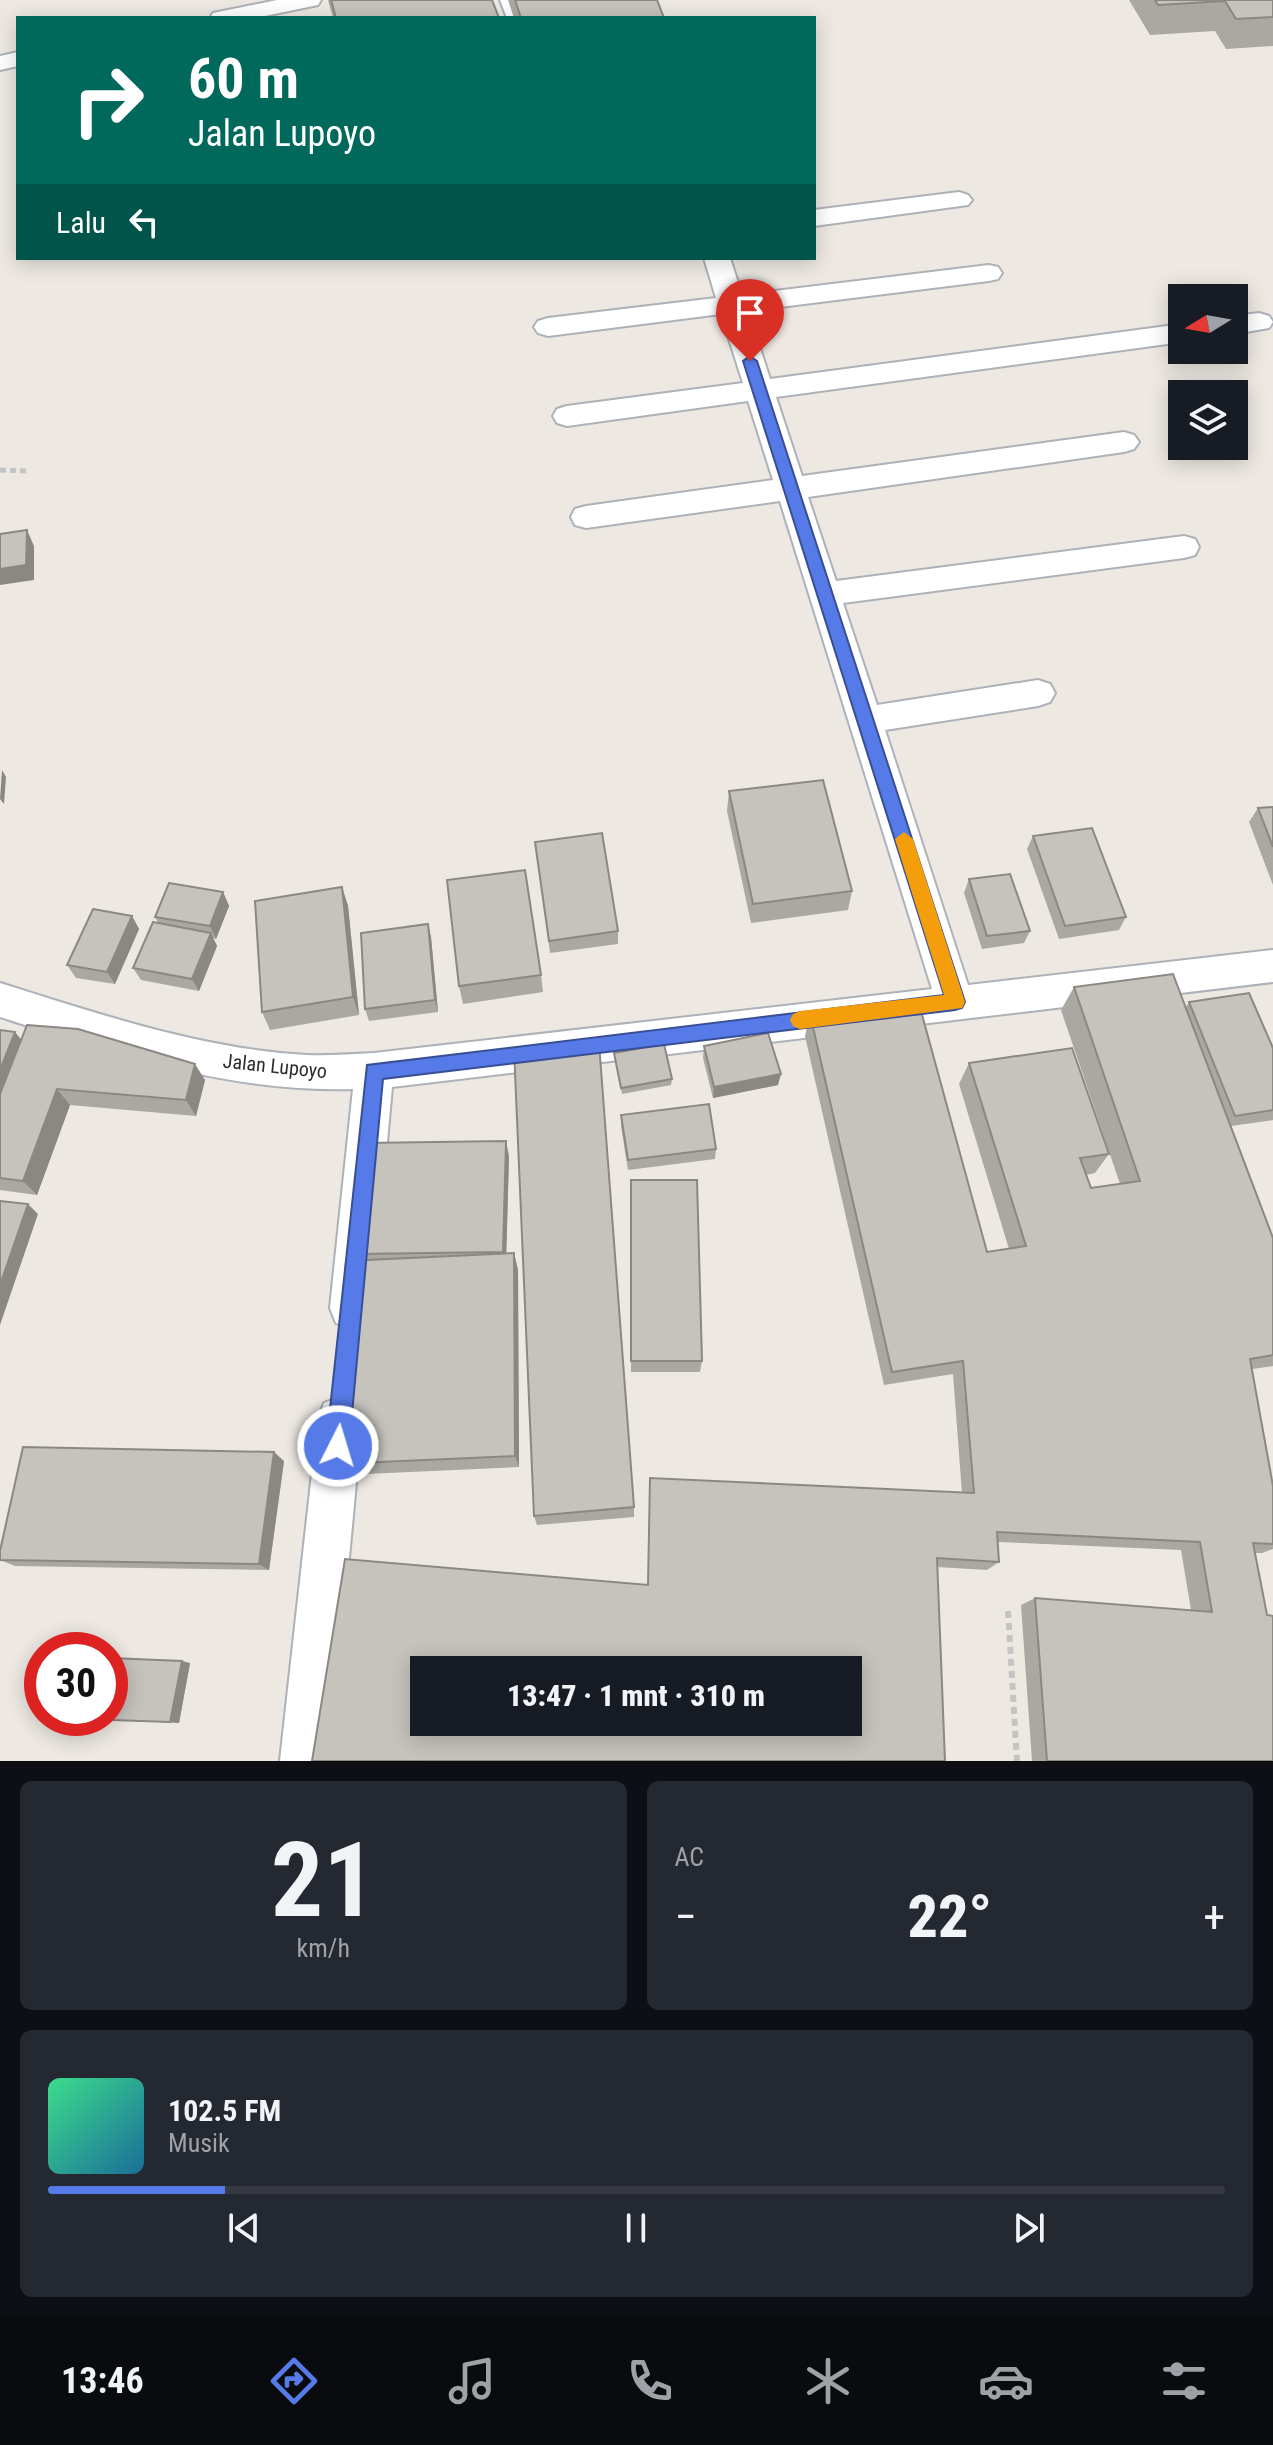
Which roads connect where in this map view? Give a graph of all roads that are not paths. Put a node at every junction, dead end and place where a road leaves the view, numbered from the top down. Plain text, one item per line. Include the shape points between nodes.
1 (310, 0) edge
2 (231, 16) edge
3 (959, 200) dead end
4 (816, 218) edge
5 (718, 260) edge
6 (989, 273) dead end
7 (731, 303) junction
8 (548, 327) dead end
9 (1168, 335) edge
10 (760, 391) junction
11 (567, 416) dead end
12 (1124, 442) dead end
13 (789, 489) junction
14 (586, 517) dead end
15 (1184, 547) dead end
16 (823, 594) junction
17 (1038, 693) dead end
18 (866, 720) junction
19 (1269, 976) edge
20 (0, 1000) edge
21 (955, 1002) junction
22 (374, 1071) junction
23 (305, 1761) edge

1 - 2 street
3 - 4 street
5 - 7 street
6 - 7 street
7 - 8 street
7 - 10 street
9 - 10 street
10 - 11 street
10 - 13 street
12 - 13 street
13 - 14 street
13 - 16 street
15 - 16 street
16 - 18 street
17 - 18 street
18 - 21 street
19 - 21 street, Jalan Lupoyo
20 - 22 street, Jalan Lupoyo via 129,1041 240,1065 307,1073
21 - 22 street, Jalan Lupoyo
22 - 23 street

